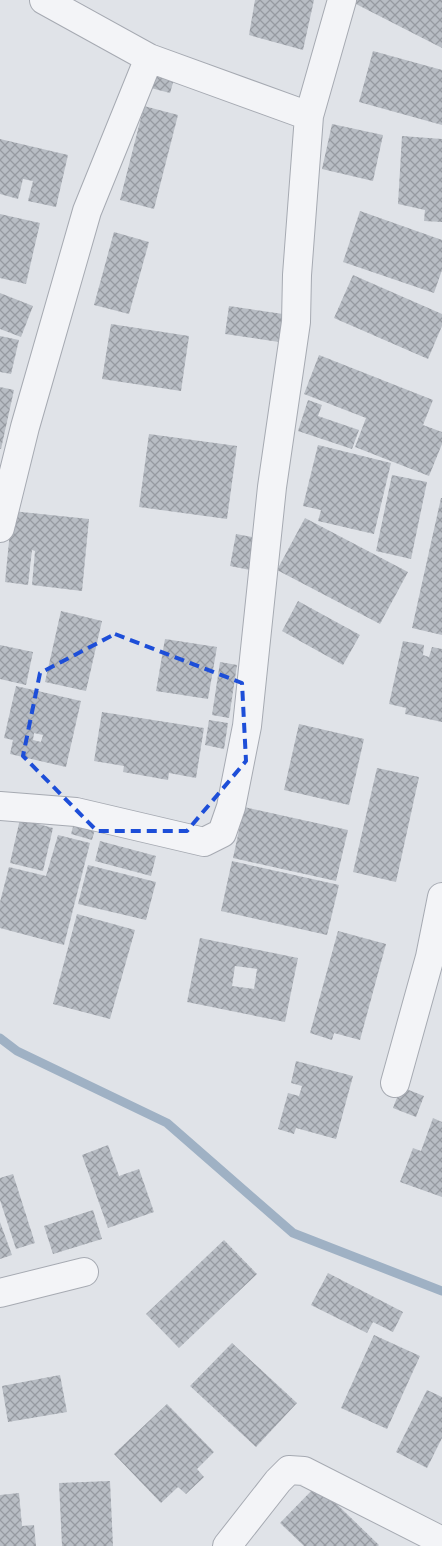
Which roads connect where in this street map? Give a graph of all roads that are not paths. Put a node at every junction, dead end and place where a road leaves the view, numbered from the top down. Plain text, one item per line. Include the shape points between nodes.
1 (44, 0) edge
2 (342, 0) edge
3 (149, 58) junction
4 (309, 116) junction
5 (1, 521) edge
6 (0, 806) edge
7 (442, 897) edge
8 (395, 1083) dead end
9 (84, 1272) dead end
10 (0, 1293) edge
11 (442, 1541) edge
12 (227, 1546) edge

1 - 3 street
2 - 4 street
3 - 4 street
3 - 5 street via 87,211
4 - 6 street via 296,322 272,487 247,726 231,807 222,833 204,842 76,812
7 - 8 street via 430,958
9 - 10 street
11 - 12 street via 304,1471 289,1470

